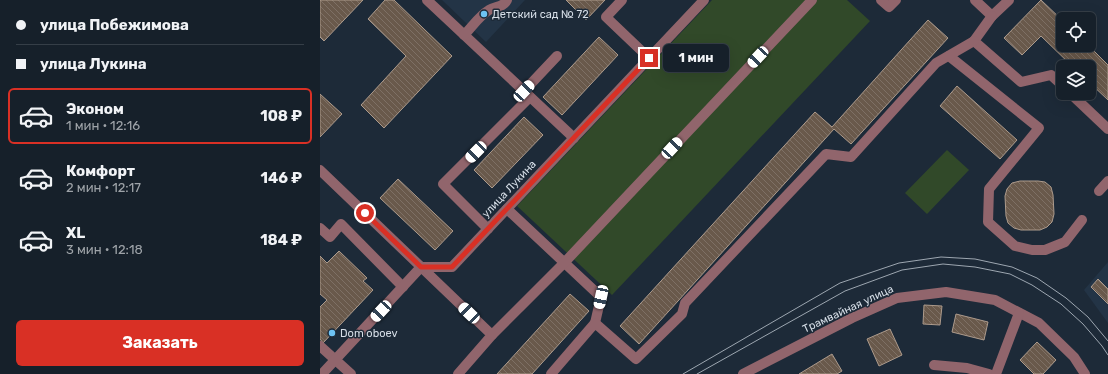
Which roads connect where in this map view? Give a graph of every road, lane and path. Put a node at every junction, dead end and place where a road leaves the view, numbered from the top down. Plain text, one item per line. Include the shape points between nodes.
1 (427, 0) edge
2 (508, 0) edge
3 (622, 0) edge
4 (704, 0) edge
5 (812, 0) edge
6 (881, 0) edge
7 (896, 0) edge
8 (975, 0) edge
9 (1009, 0) edge
10 (992, 16) junction
11 (464, 35) junction
12 (974, 41) junction
13 (557, 56) dead end
14 (949, 56) junction
15 (649, 58) junction
16 (1056, 80) edge
17 (527, 94) junction
18 (1077, 100) edge
19 (1108, 129) edge
20 (574, 138) junction
21 (320, 170) edge
22 (1108, 181) edge
23 (1099, 191) dead end
24 (507, 209) junction
25 (1082, 220) dead end
26 (320, 228) edge
27 (488, 229) junction
28 (564, 263) junction
29 (421, 267) junction
30 (403, 287) junction
31 (1019, 313) junction
32 (595, 323) junction
33 (492, 335) junction
34 (320, 346) edge
35 (335, 360) junction
36 (934, 365) dead end
37 (322, 374) edge
38 (351, 374) edge
39 (458, 374) edge
40 (551, 374) edge
41 (742, 374) edge
42 (989, 374) edge
43 (996, 374) edge
44 (1084, 374) edge

1 - 11 street
2 - 11 street via 505,4 485,13
3 - 15 street via 606,17
4 - 15 street, улица Лукина
5 - 28 street
6 - 7 street via 889,7
8 - 10 street
9 - 10 street
10 - 12 street
11 - 17 street
12 - 14 street
12 - 16 street via 1021,82 1051,75
13 - 17 street
14 - 25 street via 1039,128 989,189 988,222 1015,246 1045,250 1065,242
14 - 32 street via 936,63 851,157 826,154 685,303 682,314 636,358
15 - 20 street, улица Лукина
17 - 20 street
17 - 27 street via 443,184
18 - 19 street
20 - 24 street, улица Лукина
21 - 29 street
22 - 23 street
24 - 27 street, улица Лукина
24 - 28 street
26 - 30 street via 330,237 341,224
27 - 29 street, улица Лукина via 452,267
28 - 32 street via 601,297
28 - 33 street
29 - 30 street
29 - 33 street
30 - 35 street
31 - 41 street, Трамвайная улица via 995,300 946,292 897,298
31 - 43 street
31 - 44 street, Трамвайная улица via 1038,323 1074,357
32 - 40 street
33 - 39 street
34 - 35 street
35 - 37 street
35 - 38 street
36 - 42 street via 967,368

